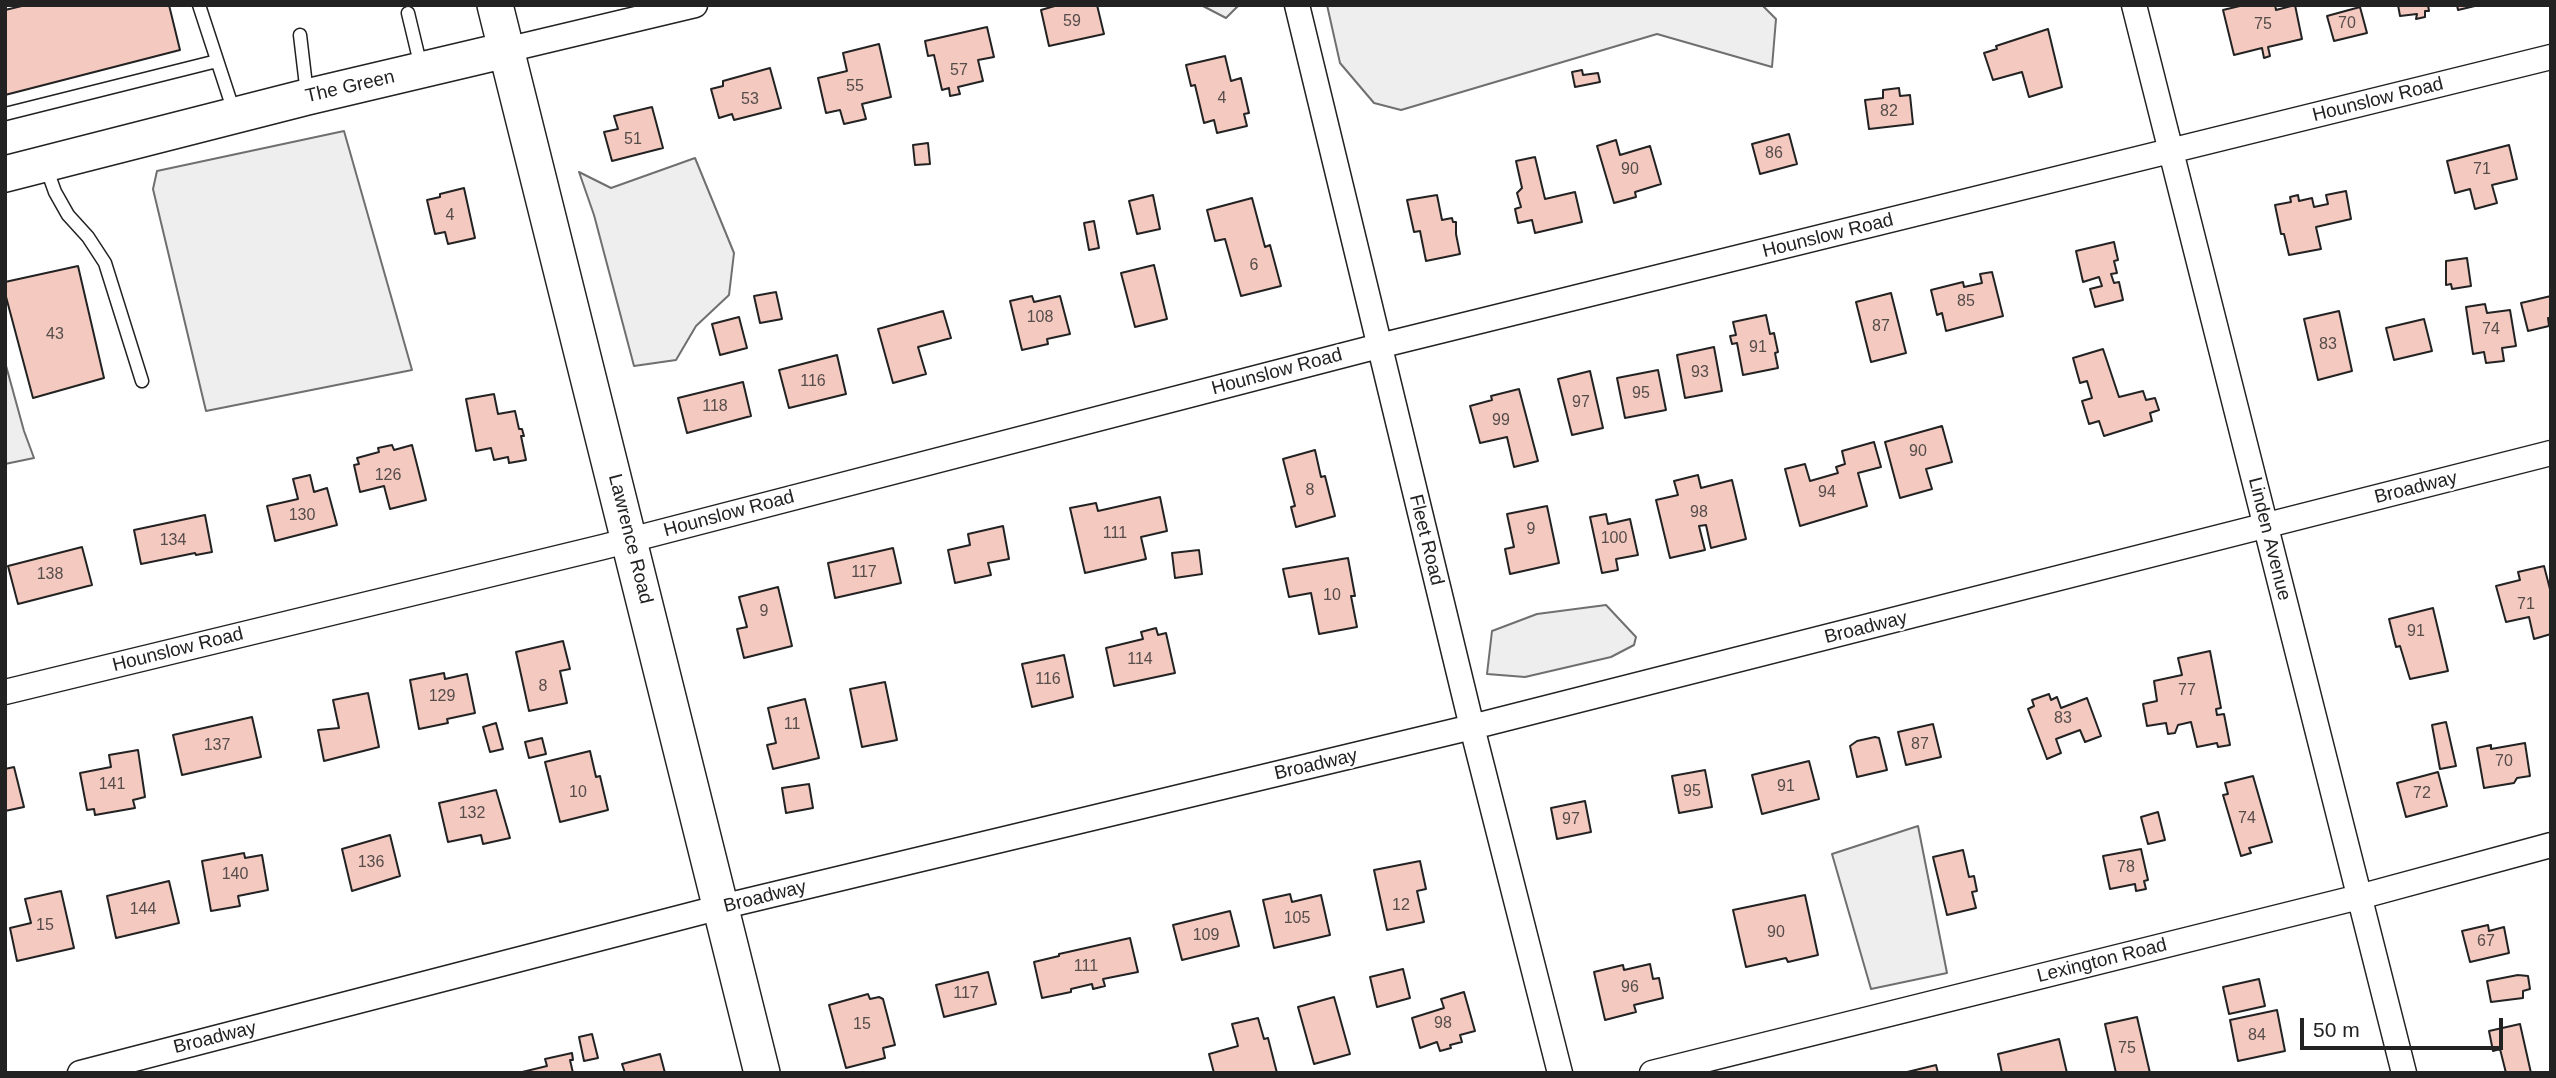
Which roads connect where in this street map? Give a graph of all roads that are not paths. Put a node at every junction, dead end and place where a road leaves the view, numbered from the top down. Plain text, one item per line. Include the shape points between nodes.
1 (199, 5) edge
2 (495, 5) edge
3 (695, 5) edge
4 (1297, 5) edge
5 (2134, 5) edge
6 (408, 13) dead end
7 (300, 35) dead end
8 (506, 50) junction
9 (2551, 57) edge
10 (217, 61) junction
11 (421, 71) junction
12 (307, 97) junction
13 (5, 114) edge
14 (235, 115) junction
15 (2171, 151) junction
16 (44, 164) junction
17 (5, 174) edge
18 (1380, 345) junction
19 (142, 381) dead end
20 (2551, 453) edge
21 (2266, 527) junction
22 (630, 540) junction
23 (5, 692) edge
24 (1472, 727) junction
25 (2551, 845) edge
26 (2359, 897) junction
27 (721, 907) junction
28 (80, 1073) edge
29 (762, 1073) edge
30 (1560, 1073) edge
31 (1652, 1073) edge
32 (2404, 1073) edge

1 - 10 lane
2 - 8 street, Lawrence Road
3 - 8 street, The Green
4 - 18 street, Fleet Road
5 - 15 street, Linden Avenue
6 - 11 lane
7 - 12 lane
8 - 11 street, The Green
8 - 22 street, Lawrence Road
9 - 15 street, Hounslow Road
10 - 13 lane
10 - 14 lane
11 - 12 street, The Green
12 - 14 street, The Green
14 - 16 street, The Green
15 - 18 street, Hounslow Road
15 - 21 street, Linden Avenue
16 - 17 street, The Green
16 - 19 lane via 68,215 105,263
18 - 22 street, Hounslow Road
18 - 24 street, Fleet Road
20 - 21 street, Broadway
21 - 24 street, Broadway
21 - 26 street, Linden Avenue
22 - 23 street, Hounslow Road
22 - 27 street, Lawrence Road
24 - 27 street, Broadway
24 - 30 street, Fleet Road
25 - 26 street, Lexington Road
26 - 31 street, Lexington Road
26 - 32 street, Linden Avenue
27 - 28 street, Broadway
27 - 29 street, Lawrence Road

